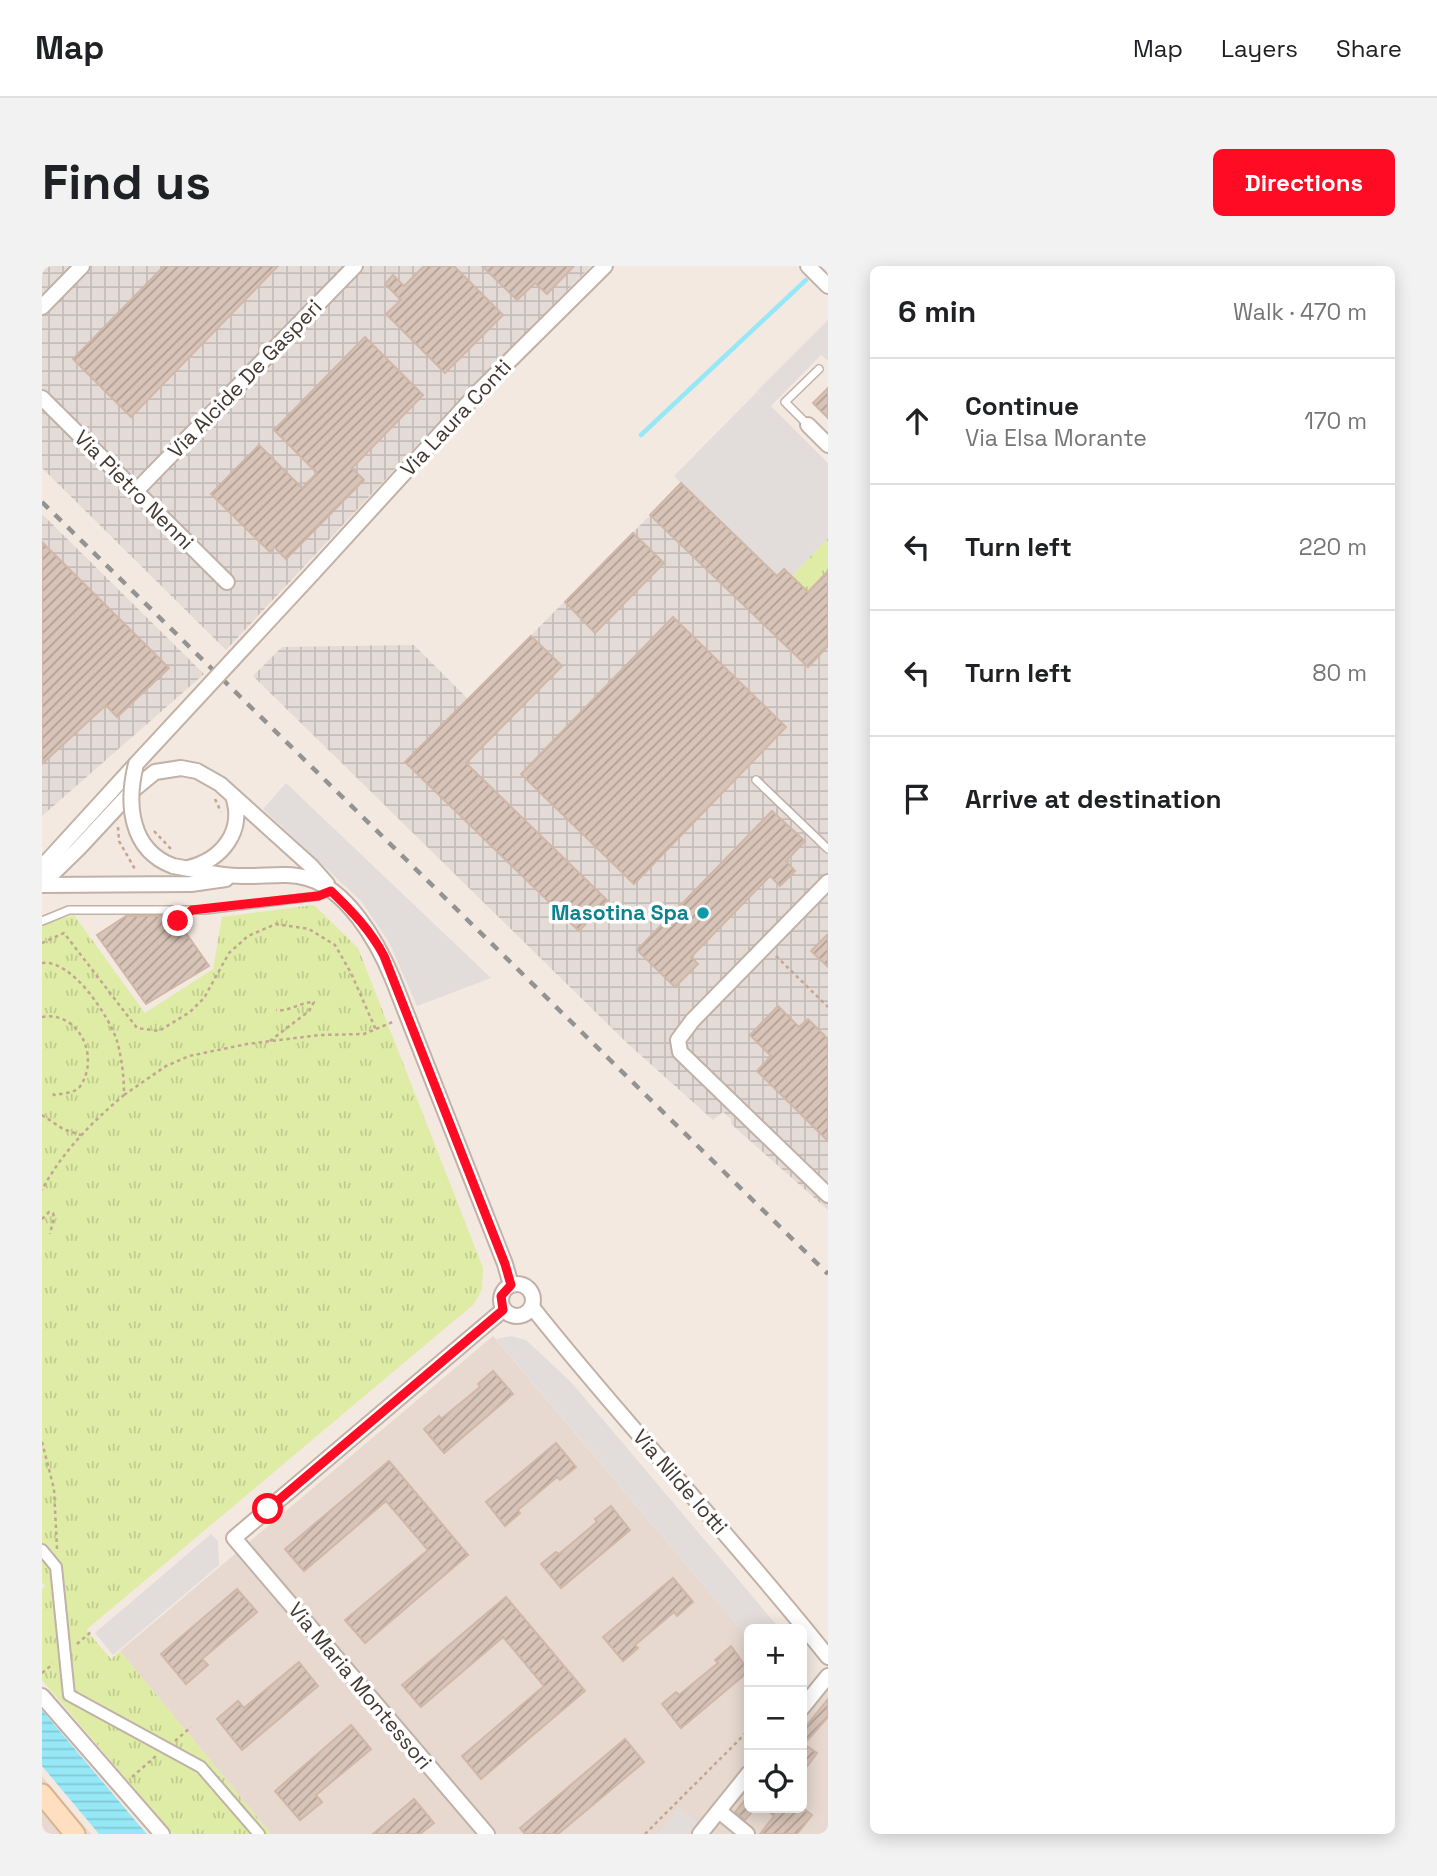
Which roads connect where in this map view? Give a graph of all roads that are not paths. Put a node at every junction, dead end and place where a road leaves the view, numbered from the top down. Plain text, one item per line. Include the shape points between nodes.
1 (82, 266) edge
2 (355, 266) edge
3 (605, 266) edge
4 (808, 266) edge
5 (828, 286) edge
6 (42, 307) edge
7 (819, 369) dead end
8 (42, 398) edge
9 (808, 425) joint
10 (828, 445) edge
11 (135, 492) junction
12 (227, 582) dead end
13 (136, 764) junction
14 (756, 780) dead end
15 (233, 796) junction
16 (828, 849) edge
17 (42, 867) edge
18 (179, 867) junction
19 (241, 877) junction
20 (828, 882) edge
21 (42, 884) edge
22 (331, 891) junction
23 (192, 910) junction
24 (42, 921) edge
25 (178, 921) dead end
26 (828, 1195) edge
27 (511, 1285) junction
28 (532, 1307) junction
29 (503, 1310) junction
30 (42, 1550) edge
31 (828, 1657) edge
32 (828, 1676) edge
33 (42, 1696) edge
34 (807, 1702) edge
35 (744, 1779) edge
36 (42, 1794) edge
37 (719, 1811) junction
38 (75, 1834) edge
39 (162, 1834) edge
40 (259, 1834) edge
41 (487, 1834) edge
42 (700, 1834) edge
43 (747, 1834) edge

1 - 6 street
2 - 11 street, Via Alcide De Gasperi
3 - 13 street, Via Laura Conti, bridge via 480,390
4 - 5 street
7 - 9 lane via 785,402
8 - 11 street, Via Pietro Nenni
9 - 10 street
11 - 12 street, Via Pietro Nenni
13 - 17 street, Via Laura Conti
13 - 18 street, bridge via 131,785 133,823 152,854
14 - 16 lane
15 - 18 street via 236,820 228,843 212,859
15 - 21 street via 197,771 174,768 155,772
15 - 22 street via 311,866
18 - 19 street
19 - 21 street via 191,884
19 - 22 street via 296,876
20 - 26 street via 678,1040 680,1052
22 - 23 lane
22 - 27 street via 370,933 384,956
23 - 24 lane via 69,910
23 - 25 lane
27 - 28 street via 527,1287 533,1296
27 - 29 street via 501,1296
28 - 29 street via 522,1316
28 - 31 street, Via Nilde Iotti
29 - 41 street, Via Maria Montessori via 234,1538
30 - 40 street via 56,1567 69,1695 201,1767
32 - 34 street
33 - 39 street
35 - 37 street
36 - 38 main road
37 - 42 street
37 - 43 street

